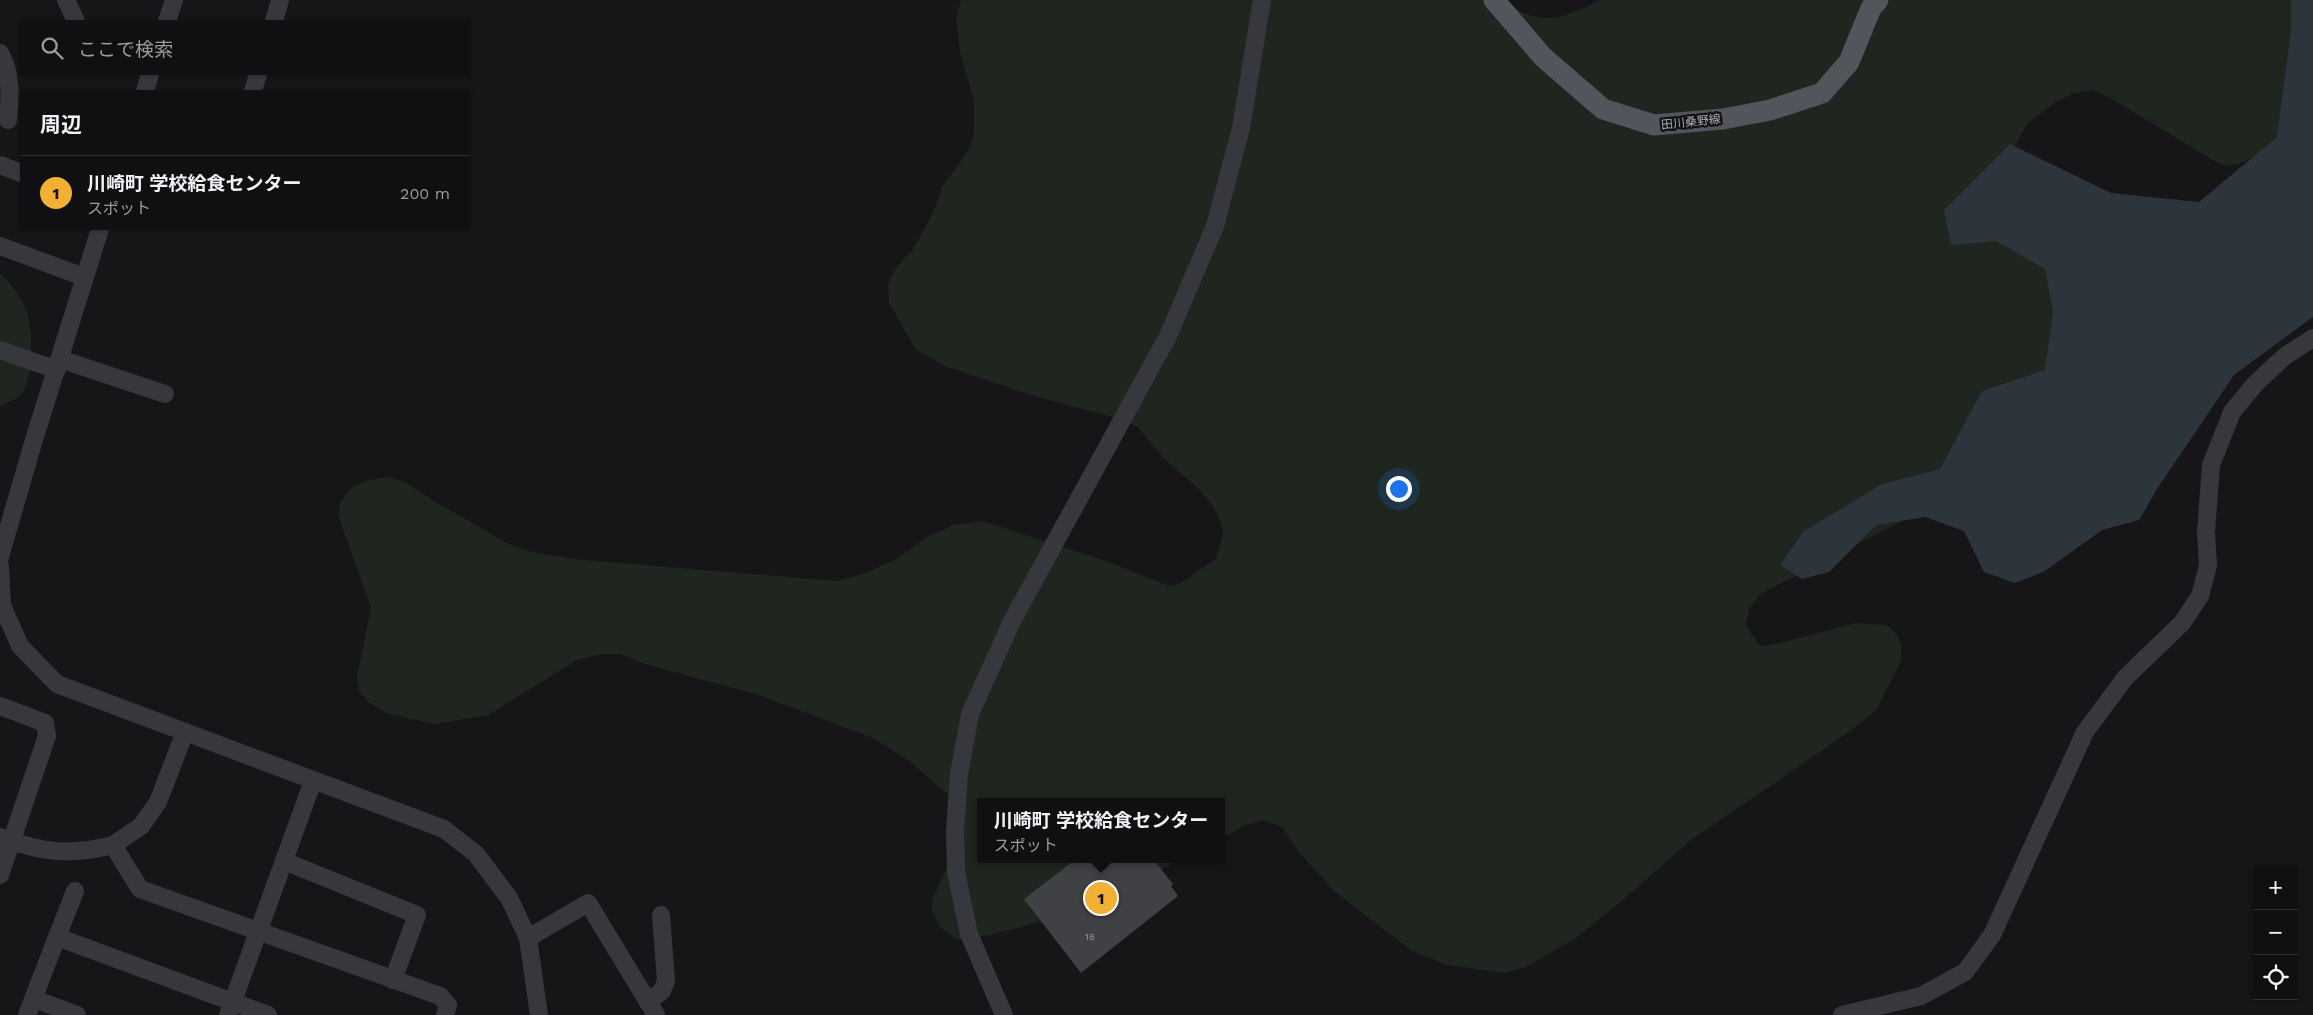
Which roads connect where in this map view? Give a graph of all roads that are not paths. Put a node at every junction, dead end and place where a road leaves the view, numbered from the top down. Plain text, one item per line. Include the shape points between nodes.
1 (66, 0) edge
2 (174, 0) edge
3 (280, 0) edge
4 (1262, 0) edge
5 (1494, 0) edge
6 (1878, 0) edge
7 (76, 20) edge
8 (167, 20) edge
9 (274, 20) edge
10 (0, 54) edge
11 (150, 75) edge
12 (258, 75) edge
13 (145, 90) edge
14 (253, 90) edge
15 (10, 121) edge
16 (0, 164) edge
17 (20, 173) edge
18 (100, 230) edge
19 (0, 246) edge
20 (84, 276) junction
21 (2313, 338) edge
22 (0, 350) edge
23 (58, 364) junction
24 (165, 394) dead end
25 (0, 557) edge
26 (0, 566) edge
27 (0, 706) edge
28 (185, 732) junction
29 (314, 780) junction
30 (6, 839) edge
31 (113, 845) junction
32 (284, 861) junction
33 (0, 875) edge
34 (75, 891) dead end
35 (661, 915) dead end
36 (258, 933) junction
37 (57, 937) junction
38 (528, 938) junction
39 (393, 980) junction
40 (30, 1007) edge
41 (652, 1008) edge
42 (230, 1009) edge
43 (77, 1015) edge
44 (268, 1015) edge
45 (445, 1015) edge
46 (538, 1015) edge
47 (1004, 1015) edge
48 (1842, 1015) edge

1 - 7 street
2 - 8 street
3 - 9 street
4 - 47 street via 1241,128 1215,226 1168,336 1012,621 970,714 959,774 956,872 969,934
5 - 6 main road, 田川桑野線 via 1543,56 1602,109 1654,125 1723,119 1770,110 1822,93 1849,62 1871,8
10 - 15 street via 7,66
11 - 13 street
12 - 14 street
16 - 17 street
18 - 20 street
19 - 20 street
20 - 23 street
21 - 48 street via 2285,356 2232,412 2211,465 2206,532 2208,566 2200,596 2182,623 2125,678 2084,732 1992,935 1965,972 1921,996
22 - 23 street
23 - 24 street
23 - 25 street
26 - 28 street via 2,605 20,646 57,684
27 - 30 street via 45,723 47,736
28 - 29 street
28 - 31 street via 158,802 140,826
29 - 32 street
29 - 38 street via 444,829 476,854 509,898
30 - 31 street via 58,853
30 - 33 street
31 - 36 street via 140,889
32 - 36 street
32 - 39 street via 417,916
34 - 37 street
35 - 41 street via 666,981
36 - 39 street
36 - 42 street
37 - 40 street
37 - 42 street
38 - 41 street via 588,903
38 - 46 street
39 - 45 street via 440,996 448,1005
40 - 43 street
42 - 44 street

